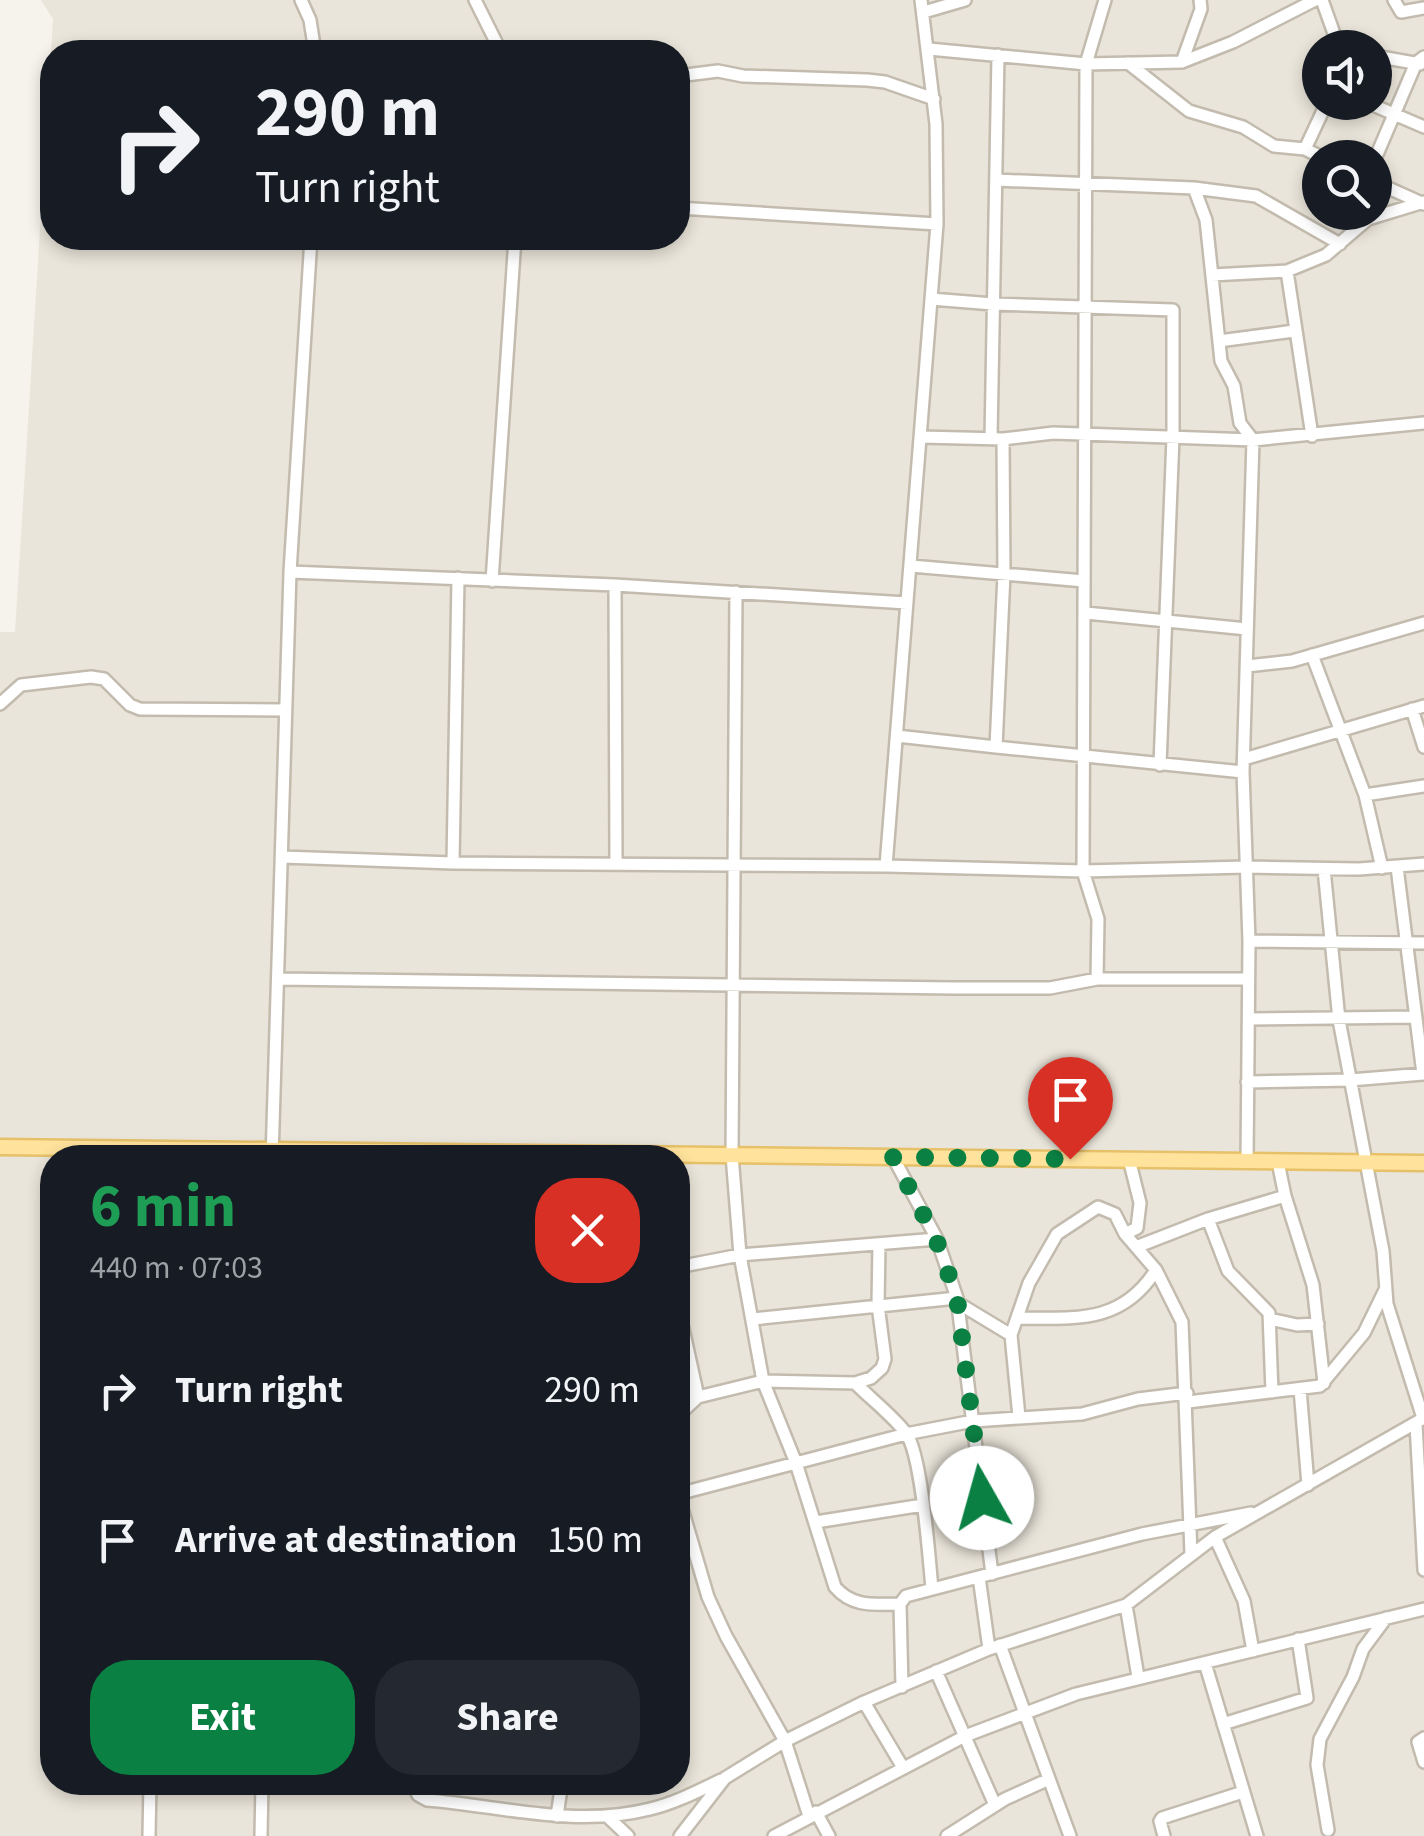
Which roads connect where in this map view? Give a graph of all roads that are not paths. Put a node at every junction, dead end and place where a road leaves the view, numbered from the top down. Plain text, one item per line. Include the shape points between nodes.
1 (301, 0) edge
2 (474, 0) edge
3 (965, 0) edge
4 (1105, 0) edge
5 (1200, 0) edge
6 (1319, 0) edge
7 (1394, 0) edge
8 (923, 6) edge
9 (1424, 8) edge
10 (1332, 30) edge
11 (313, 40) edge
12 (495, 40) edge
13 (928, 48) junction
14 (998, 55) junction
15 (1392, 58) edge
16 (1182, 62) junction
17 (1421, 62) edge
18 (1128, 63) junction
19 (1086, 64) junction
20 (690, 74) edge
21 (934, 99) junction
22 (1393, 115) junction
23 (1424, 127) edge
24 (1383, 140) edge
25 (1302, 150) edge
26 (996, 180) junction
27 (1086, 185) junction
28 (1194, 188) junction
29 (1392, 189) edge
30 (1423, 202) edge
31 (690, 209) edge
32 (937, 224) junction
33 (1340, 244) junction
34 (310, 250) edge
35 (514, 250) edge
36 (1286, 270) junction
37 (1212, 275) junction
38 (931, 299) junction
39 (994, 304) junction
40 (1083, 306) junction
41 (1294, 331) junction
42 (1219, 341) junction
43 (1424, 423) edge
44 (1086, 434) junction
45 (1312, 436) junction
46 (920, 437) junction
47 (1172, 437) junction
48 (997, 439) junction
49 (1253, 440) junction
50 (911, 566) junction
51 (290, 572) junction
52 (1004, 574) junction
53 (458, 578) junction
54 (492, 581) junction
55 (1084, 581) junction
56 (615, 585) junction
57 (736, 592) junction
58 (907, 603) junction
59 (1086, 613) junction
60 (1165, 620) junction
61 (1424, 623) edge
62 (1247, 629) junction
63 (1312, 655) junction
64 (1247, 666) junction
65 (0, 704) edge
66 (1418, 707) edge
67 (284, 710) junction
68 (1342, 729) junction
69 (897, 736) junction
70 (996, 748) junction
71 (1424, 748) edge
72 (1082, 756) junction
73 (1160, 765) junction
74 (1243, 765) junction
75 (1424, 786) edge
76 (1366, 795) junction
77 (282, 857) junction
78 (453, 863) junction
79 (616, 864) junction
80 (734, 864) junction
81 (1424, 864) edge
82 (886, 866) junction
83 (1247, 867) junction
84 (1397, 867) junction
85 (1382, 868) junction
86 (1324, 869) junction
87 (1083, 871) junction
88 (1249, 941) junction
89 (1331, 943) junction
90 (1424, 943) edge
91 (1405, 944) junction
92 (1097, 978) junction
93 (1248, 979) junction
94 (279, 980) junction
95 (734, 985) junction
96 (1416, 1017) junction
97 (1249, 1019) junction
98 (1338, 1020) junction
99 (1424, 1074) edge
100 (1350, 1080) junction
101 (1247, 1082) junction
102 (272, 1145) edge
103 (0, 1146) edge
104 (40, 1148) edge
105 (690, 1155) edge
106 (732, 1155) junction
107 (893, 1157) junction
108 (1129, 1160) junction
109 (1247, 1162) junction
110 (1278, 1162) junction
111 (1363, 1162) junction
112 (1424, 1163) edge
113 (1285, 1196) junction
114 (1208, 1219) junction
115 (1125, 1234) junction
116 (936, 1239) junction
117 (878, 1244) junction
118 (1136, 1247) junction
119 (740, 1255) junction
120 (690, 1265) edge
121 (1156, 1270) junction
122 (1385, 1290) junction
123 (957, 1300) junction
124 (878, 1305) junction
125 (1017, 1318) junction
126 (753, 1319) junction
127 (1270, 1319) junction
128 (1318, 1324) junction
129 (1011, 1335) junction
130 (690, 1359) edge
131 (764, 1381) junction
132 (855, 1383) junction
133 (1324, 1383) junction
134 (1300, 1389) junction
135 (1272, 1392) junction
136 (690, 1393) edge
137 (698, 1394) junction
138 (1187, 1397) junction
139 (690, 1403) edge
140 (1020, 1417) junction
141 (1421, 1420) edge
142 (973, 1421) junction
143 (906, 1434) junction
144 (796, 1463) junction
145 (1308, 1485) junction
146 (690, 1492) edge
147 (923, 1505) junction
148 (1260, 1512) junction
149 (816, 1522) junction
150 (1191, 1526) junction
151 (1422, 1532) edge
152 (690, 1535) edge
153 (1215, 1537) junction
154 (1191, 1554) junction
155 (1424, 1570) edge
156 (985, 1576) junction
157 (932, 1589) junction
158 (900, 1604) junction
159 (1126, 1605) junction
160 (1424, 1609) edge
161 (1387, 1618) junction
162 (1298, 1638) junction
163 (994, 1647) junction
164 (1253, 1651) junction
165 (1204, 1662) junction
166 (936, 1671) junction
167 (1138, 1677) junction
168 (902, 1687) junction
169 (864, 1702) junction
170 (1023, 1714) junction
171 (1223, 1724) junction
172 (965, 1736) junction
173 (1424, 1738) edge
174 (785, 1740) junction
175 (1424, 1762) edge
176 (902, 1766) junction
177 (725, 1778) junction
178 (1047, 1780) junction
179 (1244, 1792) junction
180 (690, 1794) edge
181 (150, 1795) edge
182 (262, 1795) edge
183 (418, 1795) edge
184 (560, 1795) edge
185 (687, 1795) edge
186 (995, 1806) junction
187 (812, 1814) junction
188 (557, 1816) junction
189 (608, 1817) junction
190 (1328, 1830) dead end
191 (149, 1836) edge
192 (261, 1836) edge
193 (628, 1836) edge
194 (680, 1836) edge
195 (774, 1836) edge
196 (829, 1836) edge
197 (947, 1836) edge
198 (1070, 1836) edge
199 (1164, 1836) edge
200 (1257, 1836) edge

1 - 11 street
2 - 12 street
3 - 8 street
4 - 19 street
5 - 16 street
6 - 10 street
6 - 16 street
7 - 9 street via 1401,12
8 - 13 street
13 - 14 street
13 - 21 street
14 - 19 street
14 - 26 street
15 - 17 street
16 - 18 street
17 - 22 street
18 - 19 street
18 - 25 street via 1189,110 1243,127 1274,146
19 - 27 street
20 - 21 street via 867,80
21 - 32 street
22 - 23 street
22 - 24 street
26 - 27 street
26 - 39 street
27 - 28 street
27 - 40 street
28 - 33 street via 1256,196
28 - 37 street via 1206,220
29 - 30 street
30 - 33 street via 1368,220
31 - 32 street
32 - 38 street
33 - 36 street
34 - 51 street
35 - 54 street
36 - 37 street
36 - 41 street
37 - 42 street
38 - 39 street
38 - 46 street
39 - 40 street
39 - 48 street
40 - 44 street
40 - 47 street via 1172,310
41 - 42 street
41 - 45 street
42 - 49 street via 1239,421
43 - 45 street
44 - 47 street
44 - 48 street
44 - 55 street
45 - 49 street
46 - 48 street
46 - 50 street
47 - 49 street
47 - 60 street
48 - 52 street
49 - 62 street
50 - 52 street
50 - 58 street
51 - 53 street
51 - 67 street
52 - 55 street
52 - 70 street
53 - 54 street
53 - 78 street
54 - 56 street
55 - 59 street
56 - 57 street
56 - 79 street
57 - 58 street
57 - 80 street
58 - 69 street
59 - 60 street
59 - 72 street
60 - 62 street
60 - 73 street
61 - 63 street
62 - 64 street
63 - 64 street
63 - 68 street
64 - 74 street
65 - 67 street via 20,685 91,677 140,709
66 - 68 street
66 - 71 street
67 - 77 street
68 - 74 street
68 - 76 street
69 - 70 street
69 - 82 street
70 - 72 street
72 - 73 street
72 - 87 street
73 - 74 street
74 - 83 street
75 - 76 street
76 - 85 street
77 - 78 street
77 - 94 street
78 - 79 street
79 - 80 street
80 - 82 street
80 - 95 street
81 - 84 street
82 - 87 street
83 - 86 street
83 - 87 street
83 - 88 street
84 - 85 street
84 - 91 street
85 - 86 street
86 - 89 street
87 - 92 street via 1098,919
88 - 89 street
88 - 93 street
89 - 91 street
89 - 98 street
90 - 91 street
91 - 96 street
92 - 93 street
92 - 95 street via 1050,988
93 - 97 street
94 - 95 street
94 - 102 street
95 - 106 street
96 - 98 street
96 - 99 street
97 - 98 street
97 - 101 street
98 - 100 street
99 - 100 street
100 - 101 street
100 - 111 street
101 - 109 street
103 - 104 main road
105 - 106 main road
106 - 107 main road
106 - 119 street
107 - 108 main road
107 - 116 street
108 - 109 main road
108 - 115 street via 1140,1211 1137,1228
109 - 110 main road
110 - 111 main road
110 - 113 street
111 - 112 main road
111 - 122 street
113 - 114 street
113 - 128 street via 1308,1265
114 - 118 street
114 - 127 street via 1228,1271
115 - 118 street
115 - 125 street via 1115,1214 1102,1208 1070,1223 1043,1254
116 - 117 street
116 - 123 street
117 - 119 street
117 - 124 street
118 - 121 street
119 - 120 street
119 - 126 street
121 - 125 street via 1105,1314
121 - 138 street via 1182,1322
122 - 133 street via 1364,1334
122 - 141 street
123 - 124 street
123 - 129 street
123 - 142 street
124 - 126 street
124 - 132 street via 882,1368
125 - 129 street
126 - 131 street
127 - 128 street
127 - 135 street
128 - 133 street
129 - 140 street
130 - 137 street
131 - 132 street
131 - 137 street
131 - 144 street
132 - 143 street
133 - 134 street
134 - 135 street
134 - 145 street
135 - 138 street
136 - 137 street
137 - 139 street
138 - 140 street
138 - 150 street
140 - 142 street
141 - 145 street
141 - 151 street
142 - 143 street
142 - 156 street
143 - 144 street
143 - 147 street
144 - 146 street
144 - 149 street
145 - 148 street
147 - 149 street
147 - 157 street
148 - 150 street
148 - 153 street
149 - 158 street via 844,1598
150 - 154 street
150 - 156 street
151 - 155 street
152 - 174 street via 726,1636
153 - 154 street
153 - 164 street via 1244,1601
154 - 159 street
156 - 157 street
156 - 163 street
157 - 158 street
158 - 168 street
159 - 163 street
159 - 167 street
160 - 161 street
161 - 162 street
161 - 190 street via 1368,1641 1320,1739
162 - 164 street
162 - 171 street via 1307,1698
163 - 166 street
163 - 170 street
164 - 165 street
165 - 167 street
165 - 171 street
166 - 168 street
166 - 172 street
167 - 170 street
168 - 169 street
169 - 174 street
169 - 176 street
170 - 172 street
170 - 178 street
171 - 179 street
172 - 176 street
172 - 186 street
173 - 175 street via 1418,1741
174 - 177 street
174 - 187 street
176 - 187 street
177 - 180 street
177 - 194 street
178 - 186 street
178 - 198 street
179 - 199 street via 1162,1818
179 - 200 street
181 - 191 street
182 - 192 street
183 - 188 street
184 - 188 street
185 - 189 street
186 - 197 street
187 - 195 street
187 - 196 street
188 - 189 street
189 - 193 street

